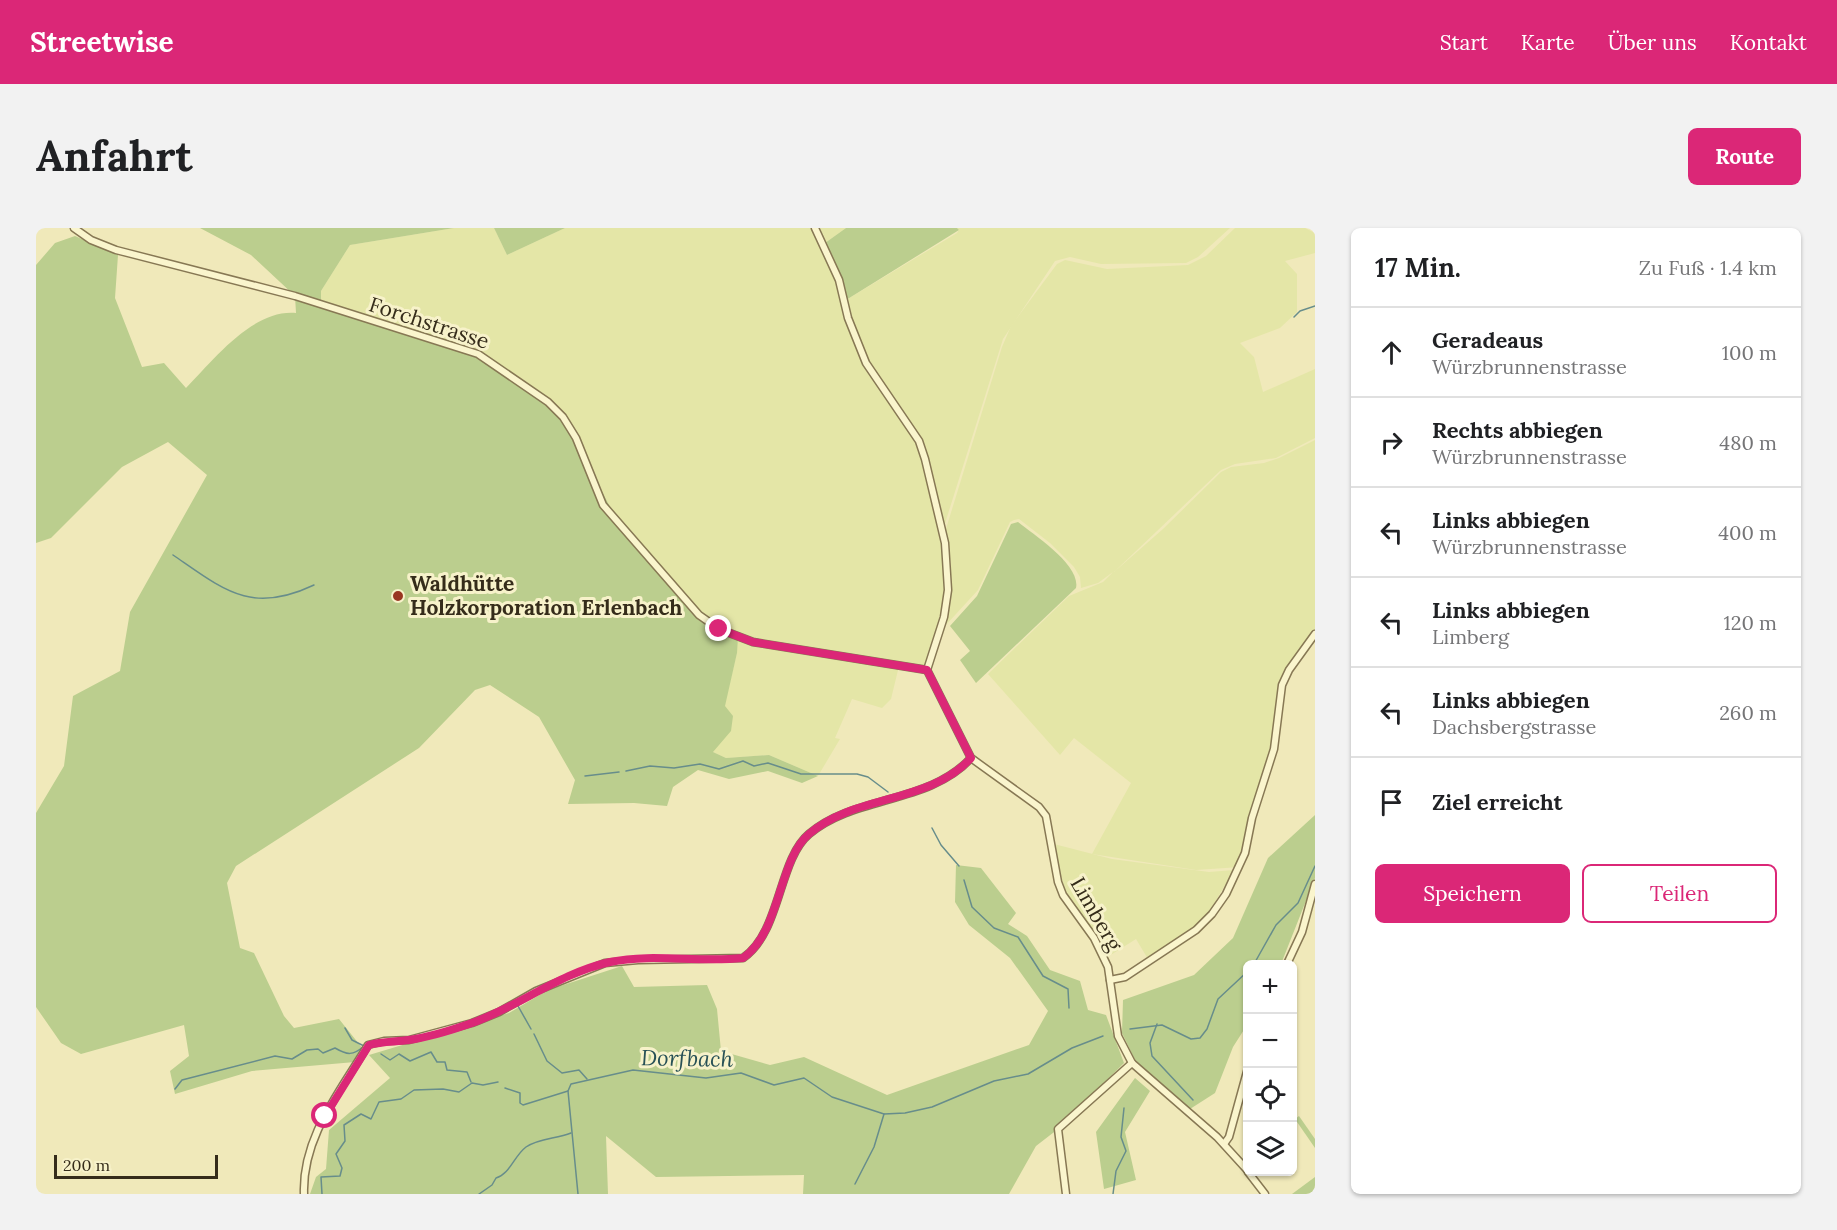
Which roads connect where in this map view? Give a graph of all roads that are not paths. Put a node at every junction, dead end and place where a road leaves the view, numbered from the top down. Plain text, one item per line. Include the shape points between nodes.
1 (74, 228) edge
2 (815, 228) edge
3 (1315, 634) edge
4 (927, 670) junction
5 (971, 758) junction
6 (1315, 884) edge
7 (1289, 960) edge
8 (1110, 980) junction
9 (1132, 1063) junction
10 (1243, 1086) edge
11 (1224, 1144) junction
12 (1243, 1165) edge
13 (1251, 1176) edge
14 (304, 1194) edge
15 (1066, 1194) edge
16 (1264, 1194) edge

1 - 4 street, Forchstrasse via 116,250 295,296 462,347 495,363 563,417 576,438 603,505 699,615 719,629 753,642
2 - 4 street via 839,280 862,354 919,441 925,459 948,564 948,590
3 - 8 street via 1282,685 1274,749 1245,853 1226,894 1196,930 1125,977
4 - 5 street, Limberg
5 - 8 street, Limberg via 1043,811 1058,882 1102,953
5 - 14 street via 940,781 850,812 807,835 797,849 763,935 755,950 743,958 606,963 536,991 472,1023 409,1040 369,1045 309,1147
6 - 7 street via 1302,932
8 - 9 street, Limberg via 1118,1036
9 - 11 street
9 - 15 street via 1058,1129
10 - 11 street
11 - 12 street
13 - 16 street

